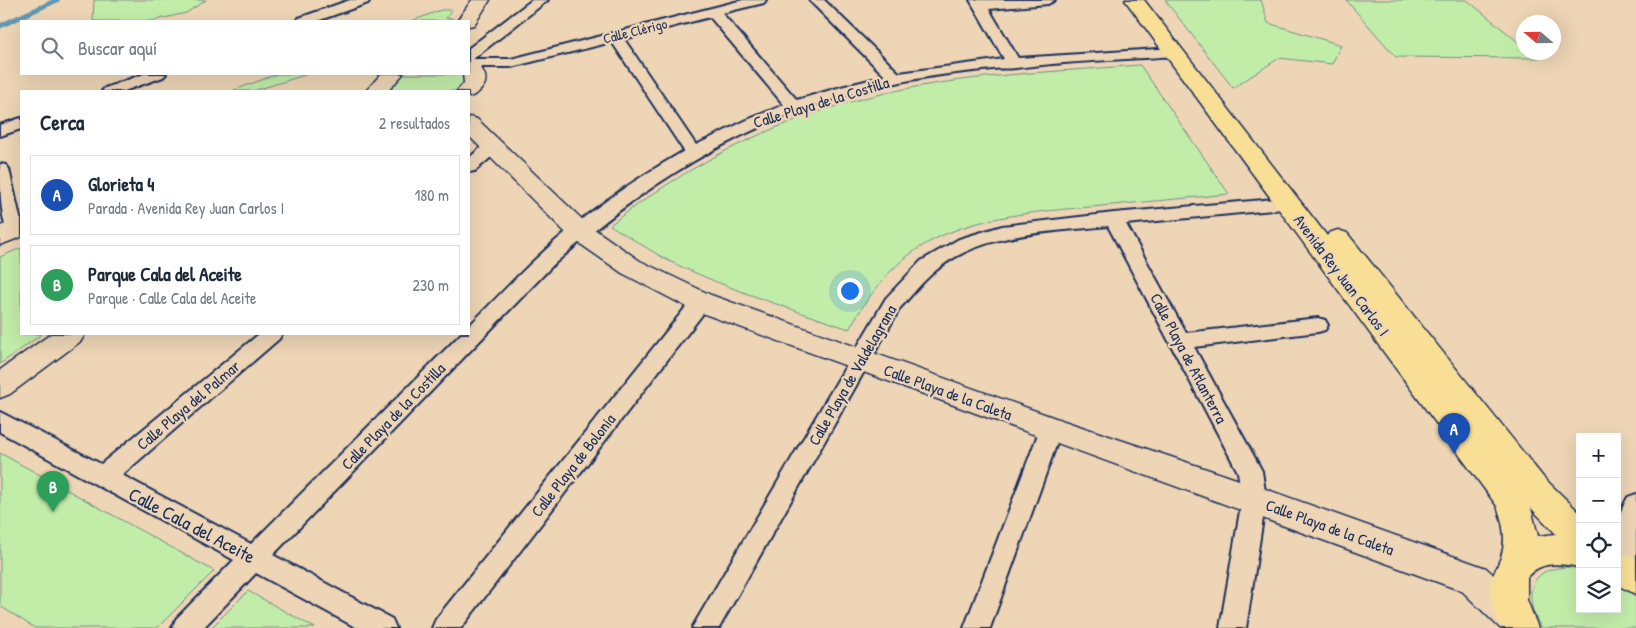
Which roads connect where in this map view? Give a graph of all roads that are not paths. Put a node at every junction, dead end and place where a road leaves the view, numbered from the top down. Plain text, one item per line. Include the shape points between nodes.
1 (363, 0) edge
2 (481, 0) edge
3 (541, 0) edge
4 (759, 0) edge
5 (816, 0) edge
6 (1048, 0) edge
7 (1134, 0) edge
8 (1151, 0) edge
9 (978, 3) edge
10 (712, 12) junction
11 (307, 20) edge
12 (468, 20) edge
13 (615, 36) junction
14 (1174, 52) junction
15 (470, 54) edge
16 (511, 63) junction
17 (1014, 64) junction
18 (155, 75) edge
19 (470, 76) edge
20 (895, 78) junction
21 (113, 90) edge
22 (794, 107) junction
23 (20, 123) edge
24 (470, 125) edge
25 (0, 131) edge
26 (492, 147) junction
27 (693, 152) junction
28 (470, 166) edge
29 (0, 169) edge
30 (1288, 204) junction
31 (1114, 219) junction
32 (578, 230) junction
33 (12, 231) edge
34 (701, 302) junction
35 (1318, 325) dead end
36 (70, 335) edge
37 (271, 335) edge
38 (1179, 341) junction
39 (860, 360) junction
40 (0, 386) edge
41 (0, 421) edge
42 (1051, 429) junction
43 (103, 477) junction
44 (1254, 500) junction
45 (1636, 504) edge
46 (1621, 530) edge
47 (1621, 534) edge
48 (1575, 545) edge
49 (253, 558) junction
50 (1636, 559) edge
51 (1515, 564) junction
52 (1620, 568) edge
53 (1636, 578) edge
54 (1474, 579) junction
55 (1517, 623) edge
56 (185, 628) edge
57 (383, 628) edge
58 (445, 628) edge
59 (705, 628) edge
60 (978, 628) edge
61 (1233, 628) edge

1 - 11 street
2 - 12 street
3 - 15 street
4 - 10 street, Calle Clérigo
5 - 20 street
6 - 9 street
7 - 14 main road, Avenida Rey Juan Carlos I
8 - 48 main road, Avenida Rey Juan Carlos I
9 - 17 street
10 - 13 street, Calle Clérigo
10 - 22 street
13 - 16 street, Calle Clérigo
13 - 27 street
14 - 17 street, Calle Playa de la Costilla
14 - 30 main road, Avenida Rey Juan Carlos I
16 - 19 street, Calle Clérigo
16 - 19 street, Calle Clérigo
17 - 20 street, Calle Playa de la Costilla
18 - 21 street
20 - 22 street, Calle Playa de la Costilla
22 - 27 street, Calle Playa de la Costilla via 745,126
23 - 25 street
24 - 26 street, Calle Playa de la Caleta
26 - 28 street
26 - 32 street, Calle Playa de la Caleta
27 - 32 street, Calle Playa de la Costilla via 646,180
29 - 33 street
30 - 31 street, Calle Playa de Valdelagrana
30 - 51 main road, Avenida Rey Juan Carlos I via 1511,499 1520,521 1522,541
31 - 38 street, Calle Playa de Atlanterra
31 - 39 street, Calle Playa de Valdelagrana via 1002,232 966,243 928,266 893,303
32 - 34 street, Calle Playa de la Caleta via 630,267
32 - 49 street, Calle Playa de la Costilla
34 - 39 street, Calle Playa de la Caleta
34 - 58 street, Calle Playa de Bolonia
35 - 38 street
36 - 40 street
37 - 43 street, Calle Playa del Palmar
38 - 44 street, Calle Playa de Atlanterra via 1250,471
39 - 42 street, Calle Playa de la Caleta
39 - 59 street, Calle Playa de Valdelagrana
41 - 43 street, Calle Cala del Aceite
42 - 44 street, Calle Playa de la Caleta
42 - 60 street
43 - 49 street, Calle Cala del Aceite
44 - 54 street, Calle Playa de la Caleta
44 - 61 street, Calle Playa de Atlanterra
45 - 46 street
47 - 50 street
48 - 51 main road, Avenida Rey Juan Carlos I via 1537,551
49 - 56 street, Calle Playa de la Costilla
49 - 57 street, Calle Cala del Aceite
51 - 54 street
51 - 55 main road, Avenida Rey Juan Carlos I via 1508,577 1508,599
52 - 53 main road
54 - 55 street, Calle Playa de la Caleta

